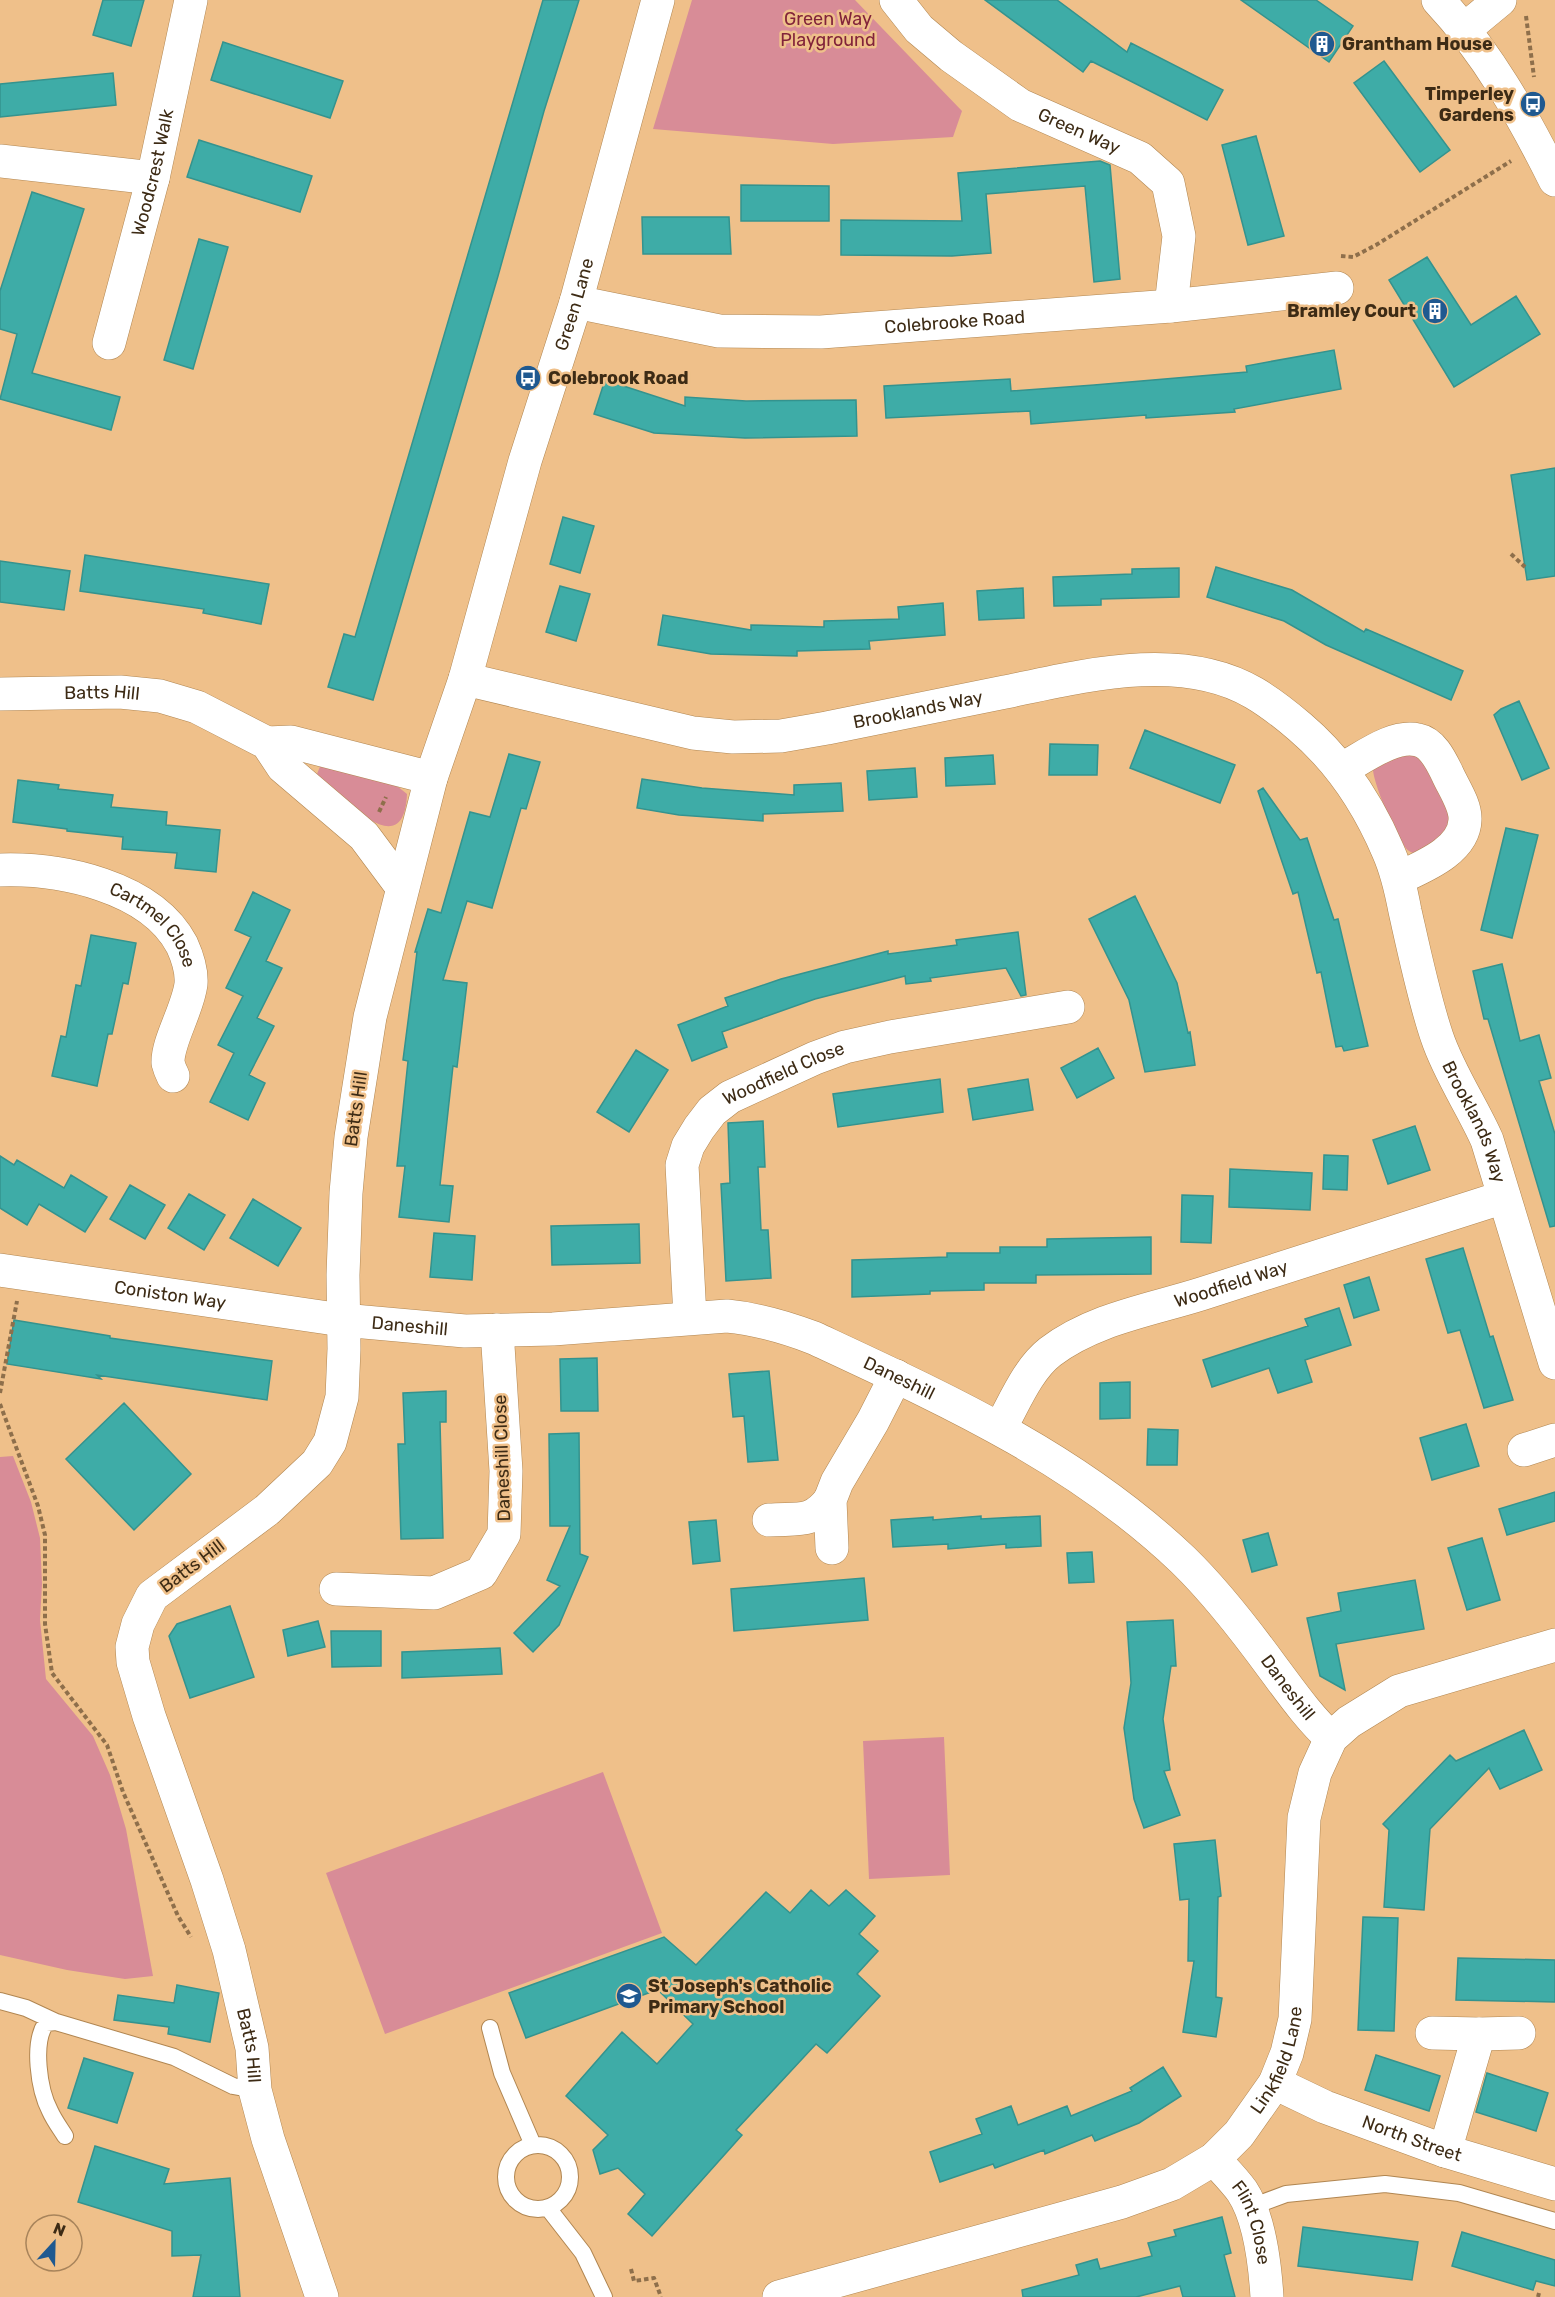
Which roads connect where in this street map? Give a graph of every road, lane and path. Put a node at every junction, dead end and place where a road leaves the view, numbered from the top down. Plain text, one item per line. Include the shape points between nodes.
1 (191, 0) edge
2 (658, 0) edge
3 (896, 0) edge
4 (1438, 0) edge
5 (1513, 5) edge
6 (1465, 28) junction
7 (1535, 87) dead end
8 (1544, 145) edge
9 (0, 161) edge
10 (153, 178) junction
11 (1555, 180) edge
12 (1336, 288) joint
13 (576, 302) junction
14 (1171, 306) junction
15 (109, 343) dead end
16 (1511, 554) dead end
17 (1525, 567) dead end
18 (465, 679) junction
19 (0, 693) edge
20 (455, 711) joint
21 (267, 743) junction
22 (1342, 769) junction
23 (431, 778) junction
24 (386, 796) dead end
25 (378, 814) dead end
26 (0, 870) edge
27 (1399, 878) junction
28 (402, 887) junction
29 (1068, 1007) dead end
30 (173, 1076) dead end
31 (1504, 1197) junction
32 (10, 1272) edge
33 (690, 1317) junction
34 (342, 1320) junction
35 (497, 1330) junction
36 (1555, 1364) edge
37 (896, 1376) junction
38 (0, 1393) edge
39 (0, 1404) edge
40 (1000, 1428) junction
41 (1555, 1440) edge
42 (1524, 1450) dead end
43 (830, 1500) junction
44 (769, 1520) dead end
45 (832, 1548) dead end
46 (336, 1589) dead end
47 (1555, 1645) edge
48 (1331, 1738) junction
49 (196, 1945) dead end
50 (0, 2001) edge
51 (56, 2022) junction
52 (490, 2028) dead end
53 (1432, 2033) dead end
54 (1519, 2033) dead end
55 (1479, 2034) junction
56 (1275, 2082) junction
57 (255, 2090) junction
58 (65, 2136) dead end
59 (533, 2145) junction
60 (1445, 2151) junction
61 (1214, 2159) junction
62 (1555, 2184) edge
63 (1251, 2207) junction
64 (548, 2208) junction
65 (1555, 2221) edge
66 (631, 2269) dead end
67 (321, 2297) edge
68 (604, 2297) edge
69 (661, 2297) edge
70 (779, 2297) edge
71 (1267, 2297) edge

1 - 10 street, Woodcrest Walk
2 - 13 street, Green Lane
3 - 14 street, Green Way via 919,29 1020,105 1140,159 1168,183 1179,236
4 - 6 street
5 - 6 street
5 - 7 path
6 - 8 street
8 - 11 street
8 - 12 path via 1376,245 1353,257 1336,256
9 - 10 street
10 - 15 street, Woodcrest Walk
12 - 14 street, Colebrooke Road
13 - 14 street, Colebrooke Road via 719,331 810,332
13 - 18 street, Green Lane via 525,461
16 - 17 path
18 - 20 street, Green Lane
18 - 22 street, Brooklands Way via 693,733 733,737 781,736 827,729 1106,672 1189,672 1224,680 1279,709
19 - 21 street, Batts Hill via 120,692 160,696 197,707
20 - 23 street, Batts Hill
21 - 23 street, Batts Hill via 291,742
21 - 28 street, Batts Hill via 283,767 364,836
22 - 27 street, Brooklands Way via 1370,814
22 - 27 street via 1378,749 1405,740 1418,740 1436,752 1463,810 1462,831 1446,852
23 - 28 street, Batts Hill
24 - 25 path
26 - 30 street, Cartmel Close via 67,874 103,885 160,916 176,934 187,956 191,981 170,1051 168,1064
27 - 31 street, Brooklands Way via 1437,1037 1487,1140
28 - 34 street, Batts Hill via 370,1017 351,1137
29 - 33 street, Woodfield Close via 845,1047 730,1096 712,1111 688,1146 682,1165
31 - 36 street, Brooklands Way
31 - 40 street, Woodfield Way via 1074,1335 1047,1354 1030,1375
32 - 34 street, Coniston Way
32 - 38 path
33 - 35 street, Daneshill
33 - 37 street, Daneshill via 750,1318 784,1327
34 - 35 street, Daneshill via 465,1332
34 - 57 street, Batts Hill via 342,1397 330,1442 317,1463 267,1510 152,1596 132,1647 149,1716 229,1950 252,2048
35 - 46 street, Daneshill Close via 506,1471 504,1534 481,1573 434,1593
37 - 40 street, Daneshill
37 - 43 street
39 - 49 path via 45,1535 45,1624 52,1673 107,1745 123,1792 178,1916
40 - 48 street, Daneshill via 1097,1489 1185,1561
41 - 42 street
43 - 44 street via 811,1518
43 - 45 street
47 - 48 street, Linkfield Lane via 1399,1691
48 - 56 street, Linkfield Lane via 1315,1773 1304,1818 1295,2019
50 - 51 lane
51 - 57 lane via 174,2057 233,2086
51 - 58 lane via 46,2023 38,2047 49,2109
52 - 59 lane via 502,2073
53 - 55 street
54 - 55 street
55 - 60 street
56 - 60 street, North Street via 1325,2107
56 - 61 street, Linkfield Lane via 1239,2134
57 - 67 street, Batts Hill
59 - 64 lane via 554,2149 568,2165 569,2186 565,2196
59 - 64 lane via 514,2156 506,2174 507,2185 518,2202 537,2209
60 - 62 street, North Street
61 - 63 street, Flint Close
61 - 70 street, Linkfield Lane via 1172,2184 1122,2202
63 - 65 lane via 1286,2194 1385,2184 1459,2193
63 - 71 street, Flint Close
64 - 68 lane via 584,2253
66 - 69 path via 633,2281 654,2278

